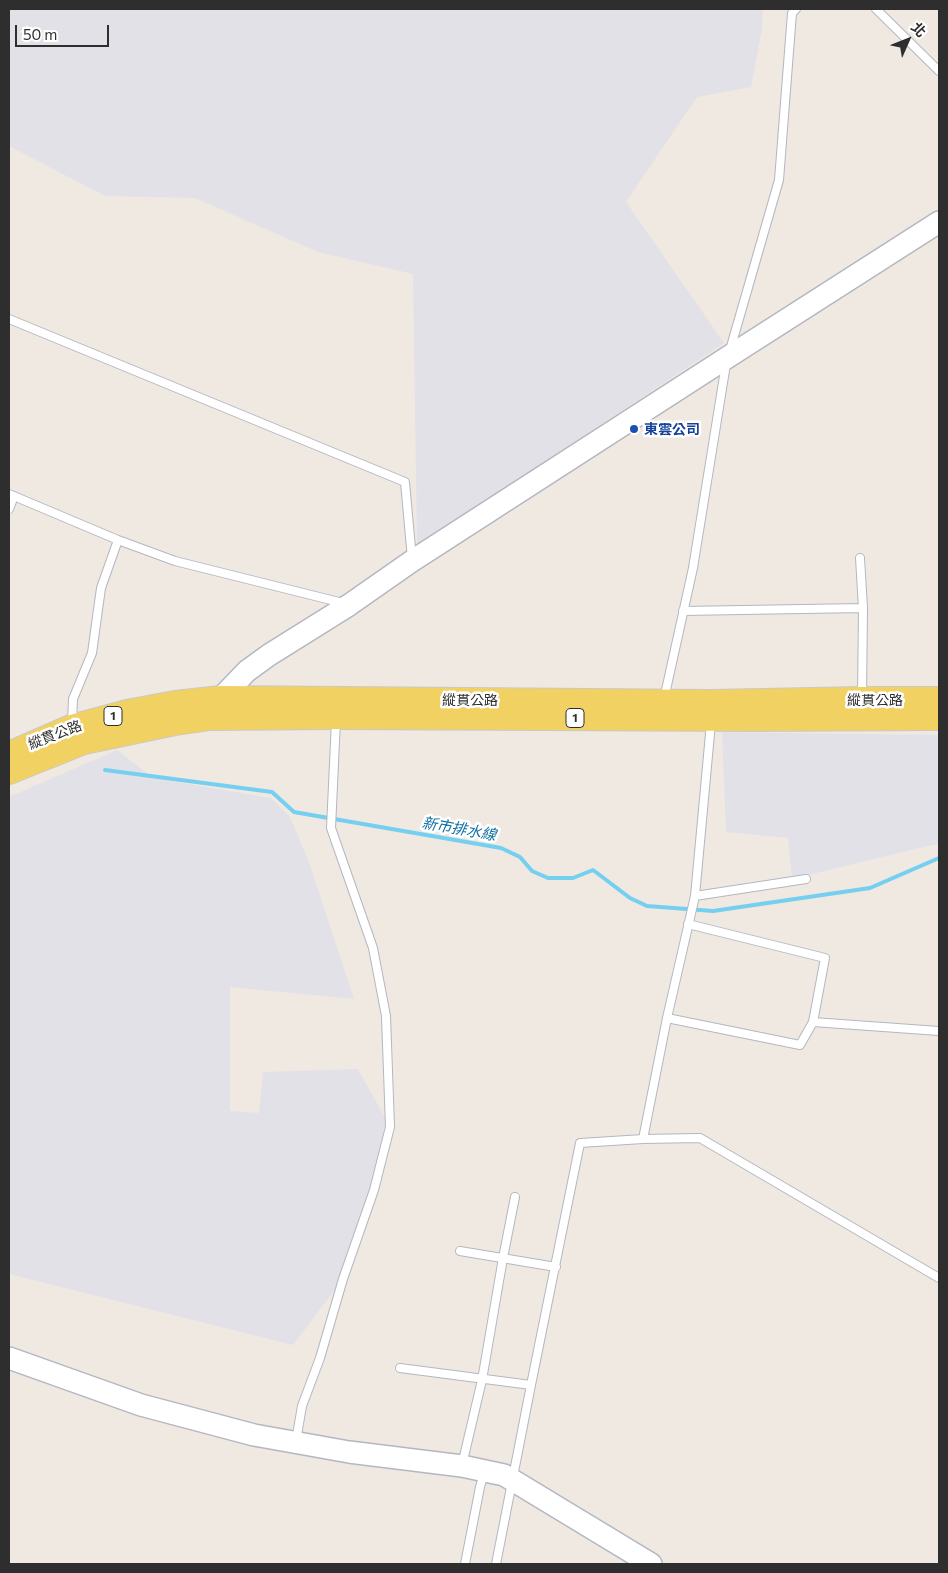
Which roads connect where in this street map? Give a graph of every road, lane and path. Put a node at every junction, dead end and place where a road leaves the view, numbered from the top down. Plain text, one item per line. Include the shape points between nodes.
1 (796, 9) edge
2 (876, 9) edge
3 (939, 71) edge
4 (939, 222) edge
5 (9, 319) edge
6 (728, 357) junction
7 (11, 495) edge
8 (9, 509) edge
9 (118, 540) junction
10 (860, 558) dead end
11 (412, 561) junction
12 (349, 604) junction
13 (863, 608) junction
14 (683, 611) junction
15 (939, 699) edge
16 (663, 701) junction
17 (216, 708) junction
18 (336, 708) junction
19 (862, 708) junction
20 (711, 711) junction
21 (939, 718) edge
22 (72, 727) junction
23 (12, 749) edge
24 (9, 772) edge
25 (806, 879) dead end
26 (695, 896) junction
27 (688, 924) junction
28 (667, 1018) junction
29 (813, 1022) junction
30 (939, 1031) edge
31 (642, 1139) junction
32 (515, 1197) dead end
33 (460, 1251) dead end
34 (502, 1258) junction
35 (556, 1267) junction
36 (939, 1278) edge
37 (9, 1358) edge
38 (400, 1368) dead end
39 (482, 1380) junction
40 (530, 1385) junction
41 (296, 1443) junction
42 (462, 1466) junction
43 (484, 1472) junction
44 (512, 1479) junction
45 (465, 1564) edge
46 (496, 1564) edge
47 (651, 1564) edge

1 - 6 lane via 792,12 779,180
2 - 3 lane
4 - 6 street
5 - 11 lane via 405,482
6 - 11 street
6 - 14 lane
7 - 8 lane
7 - 9 lane
9 - 12 lane via 174,561
9 - 22 lane via 101,588 92,653 73,699
10 - 13 lane
11 - 12 street
12 - 17 street via 247,671
13 - 14 lane
13 - 19 lane
14 - 16 lane
15 - 19 main road, 縱貫公路 / 1
16 - 18 main road, 縱貫公路 / 1
16 - 20 main road, 縱貫公路 / 1
17 - 18 main road, 縱貫公路 / 1
17 - 22 main road, 縱貫公路 / 1 via 175,703
17 - 24 main road, 縱貫公路 / 1 via 175,723 84,742
18 - 20 main road, 縱貫公路 / 1
18 - 41 lane via 331,828 372,948 386,1016 390,1127 374,1190 302,1406
19 - 20 main road, 縱貫公路 / 1
19 - 21 main road, 縱貫公路 / 1
20 - 26 lane
22 - 23 main road, 縱貫公路 / 1
25 - 26 lane
26 - 27 lane
27 - 28 lane
27 - 29 lane via 825,958
28 - 29 lane via 800,1045
28 - 31 lane
29 - 30 lane
31 - 35 lane via 580,1143
31 - 36 lane via 700,1138
32 - 34 lane
33 - 34 lane
34 - 35 lane
34 - 39 lane
35 - 40 lane
37 - 41 street via 141,1406
38 - 39 lane
39 - 40 lane
39 - 42 lane
40 - 44 lane
41 - 42 street
42 - 43 street
43 - 44 street
43 - 45 lane
44 - 46 lane
44 - 47 street

